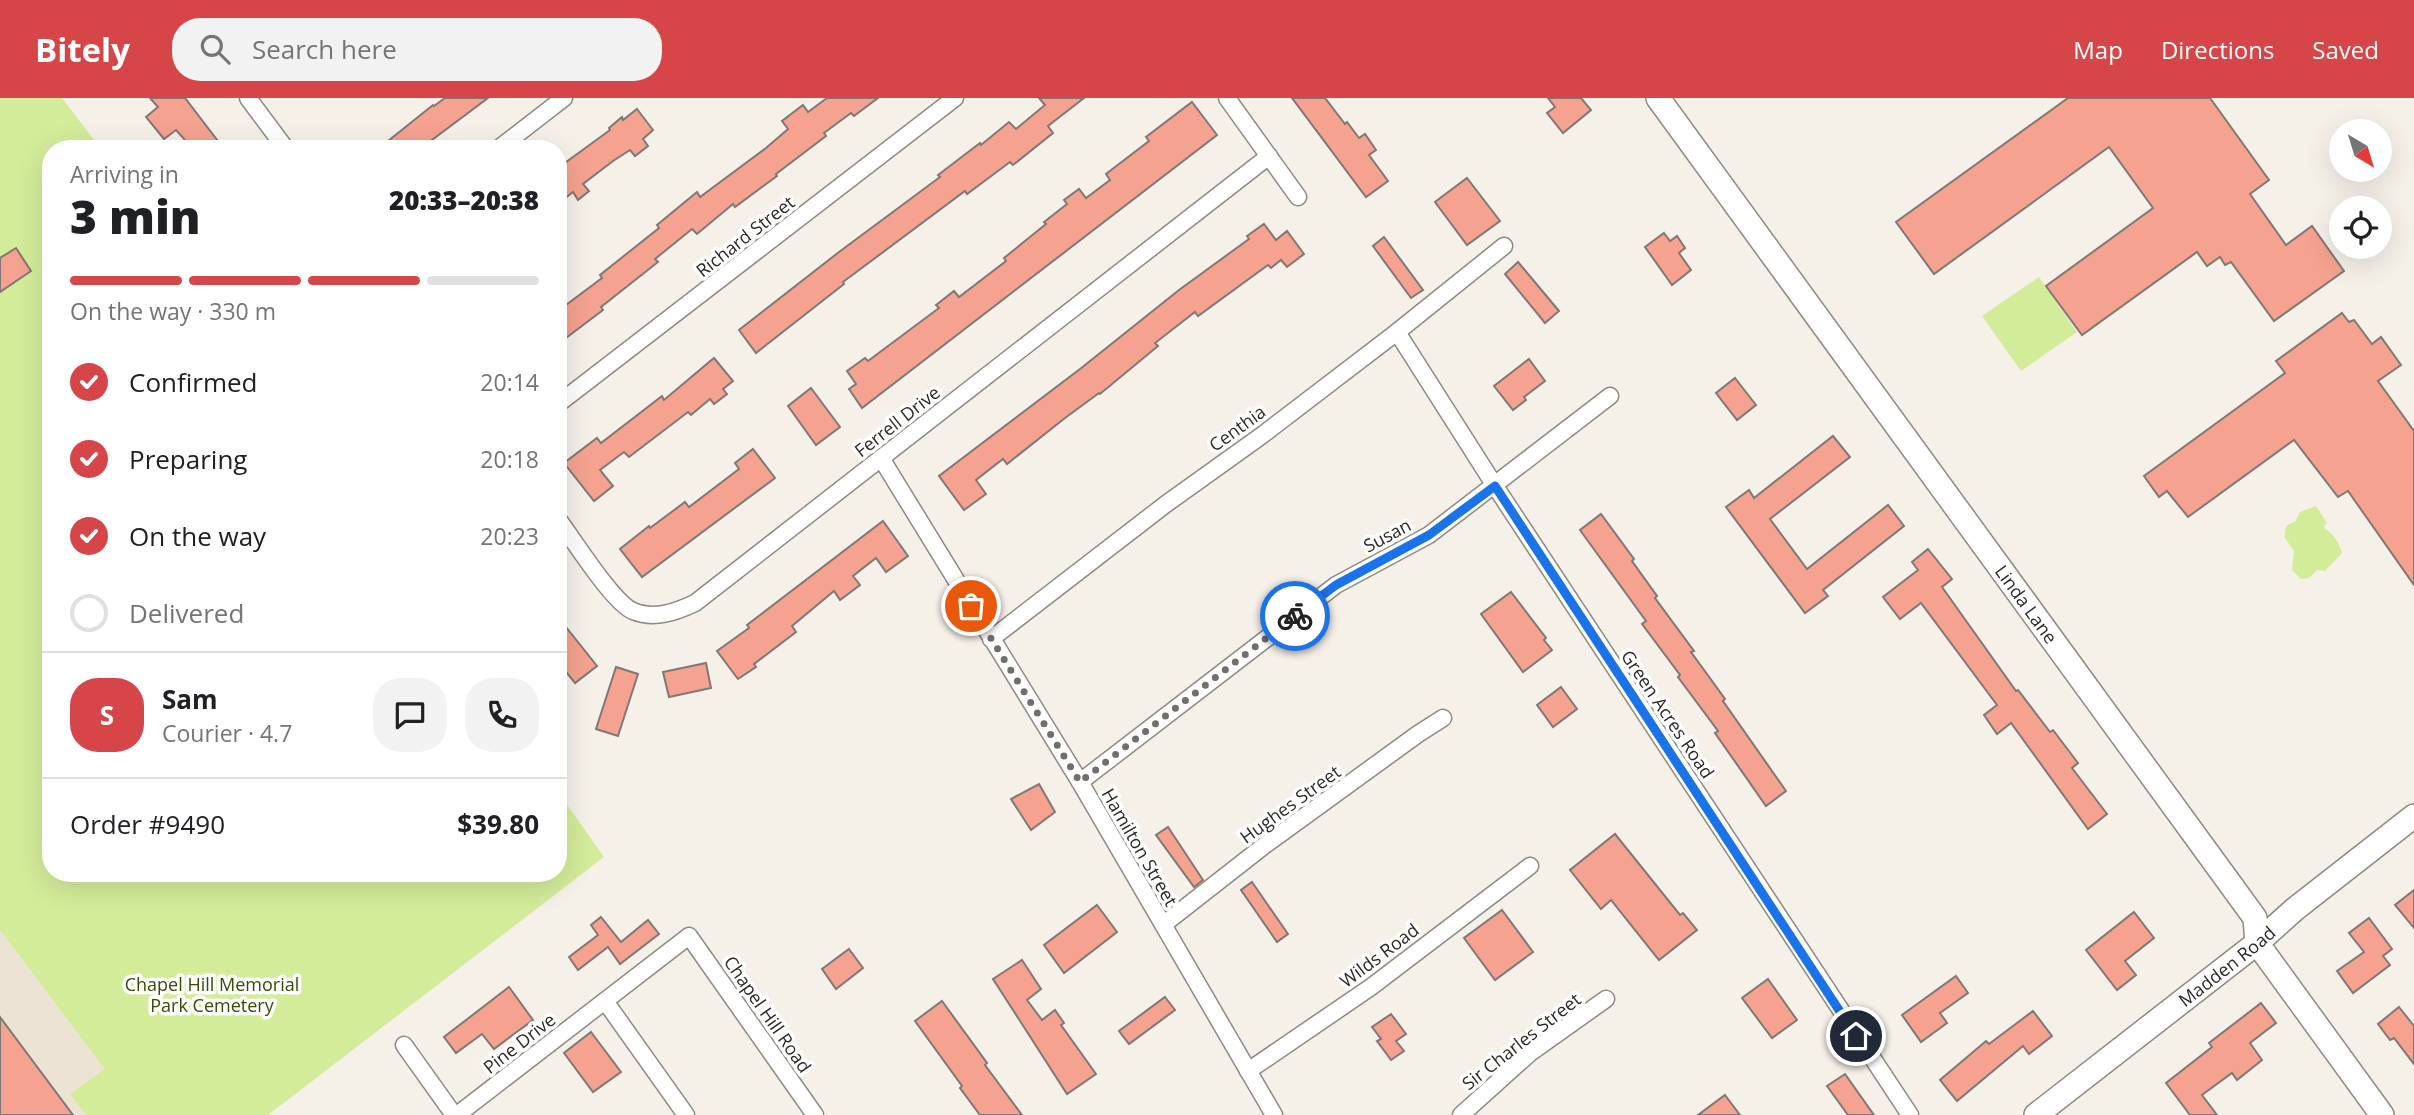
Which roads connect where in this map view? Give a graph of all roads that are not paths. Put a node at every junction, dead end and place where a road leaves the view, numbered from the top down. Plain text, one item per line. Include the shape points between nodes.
1 (248, 98) edge
2 (564, 98) edge
3 (955, 98) edge
4 (1227, 98) edge
5 (1658, 98) edge
6 (279, 140) edge
7 (510, 140) edge
8 (1269, 156) junction
9 (1298, 197) dead end
10 (1504, 246) dead end
11 (1397, 332) junction
12 (1610, 396) dead end
13 (567, 397) edge
14 (881, 458) junction
15 (1495, 486) junction
16 (567, 531) edge
17 (991, 639) junction
18 (1443, 719) dead end
19 (1080, 782) junction
20 (2414, 816) edge
21 (1530, 866) dead end
22 (1164, 924) junction
23 (689, 936) joint
24 (2257, 943) junction
25 (1606, 999) dead end
26 (605, 1001) junction
27 (404, 1045) dead end
28 (1248, 1071) junction
29 (455, 1115) edge
30 (686, 1115) edge
31 (815, 1115) edge
32 (1274, 1115) edge
33 (1461, 1115) edge
34 (1910, 1115) edge
35 (2036, 1115) edge
36 (2382, 1115) edge

1 - 6 street
2 - 7 street
3 - 13 street, Richard Street
4 - 8 street
5 - 24 street, Linda Lane via 2255,918
8 - 9 street
8 - 14 street, Ferrell Drive
10 - 11 street, Centhia
11 - 15 street, Green Acres Road
11 - 17 street, Centhia
12 - 15 street, Susan
14 - 16 street, Ferrell Drive via 695,603 662,615 632,611 624,605
14 - 17 street, Hamilton Street
15 - 19 street, Susan via 1429,535 1336,585
15 - 34 street, Green Acres Road
17 - 19 street, Hamilton Street
18 - 22 street, Hughes Street via 1265,845
19 - 22 street, Hamilton Street
20 - 24 street, Madden Road
21 - 28 street, Wilds Road via 1371,987
22 - 28 street, Hamilton Street
23 - 26 street, Pine Drive
23 - 31 street, Chapel Hill Road
24 - 35 street, Madden Road
24 - 36 street, Linda Lane
25 - 33 street, Sir Charles Street via 1530,1054
26 - 29 street, Pine Drive
26 - 30 street
27 - 29 street, Pine Drive
28 - 32 street, Hamilton Street

